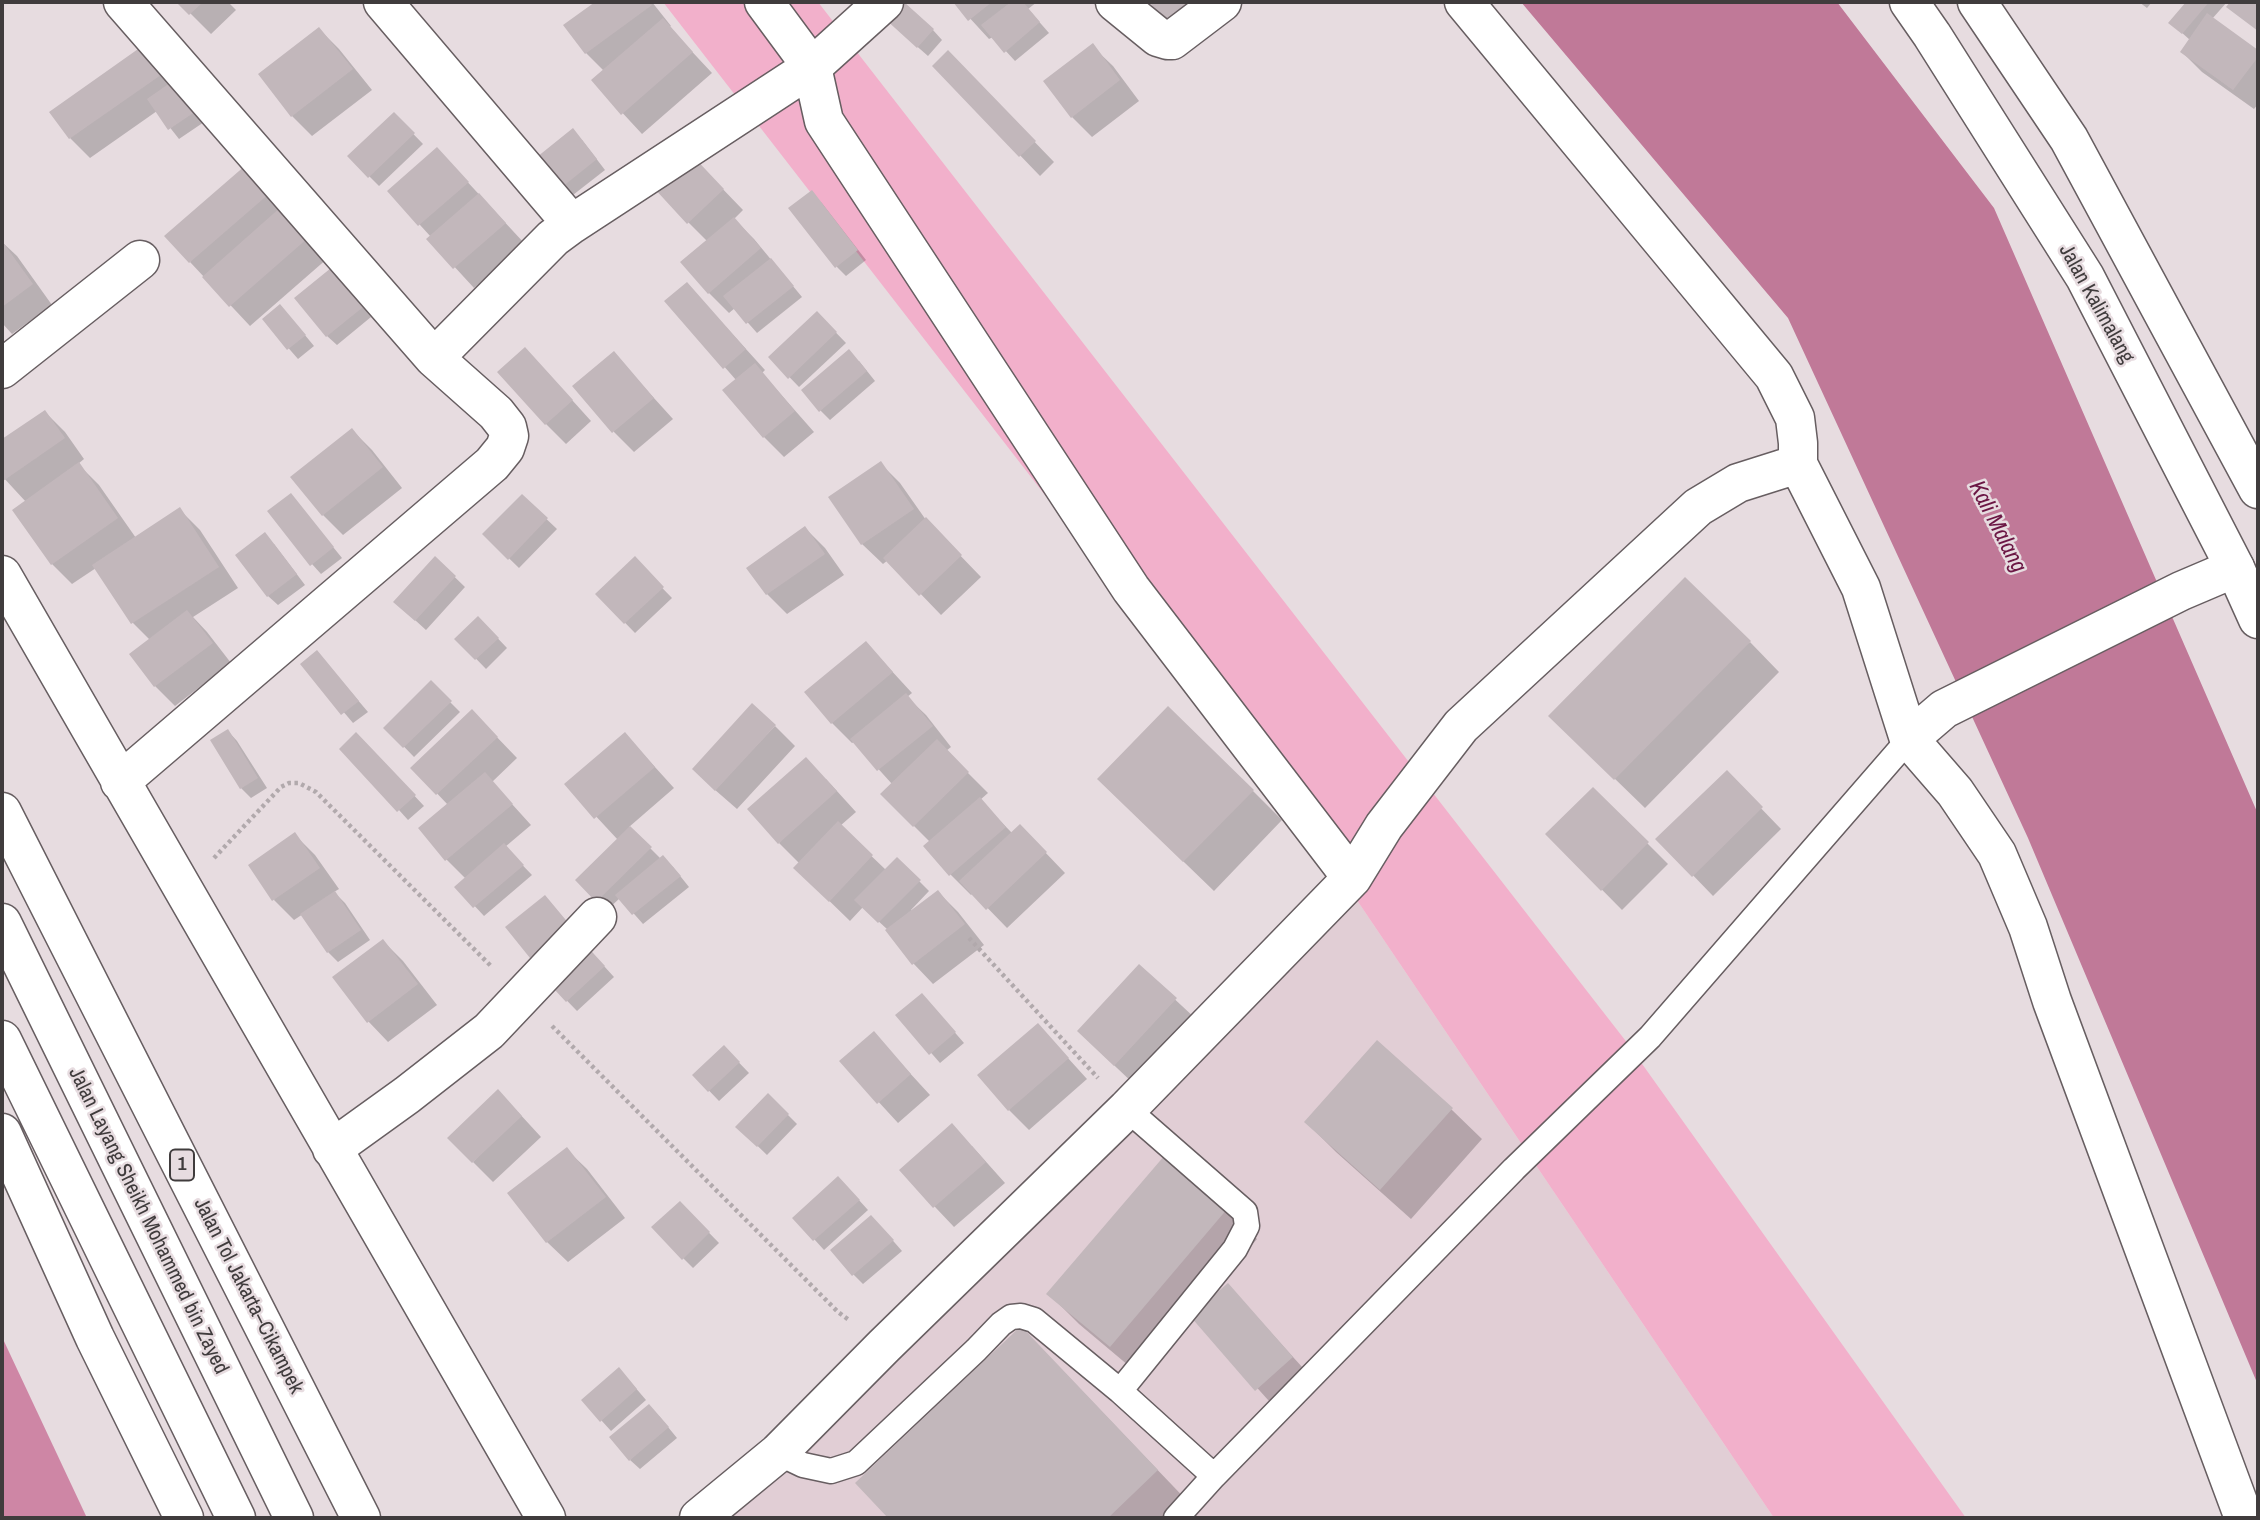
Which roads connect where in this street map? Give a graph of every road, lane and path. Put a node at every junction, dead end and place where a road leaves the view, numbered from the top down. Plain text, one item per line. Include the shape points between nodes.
1 (123, 2) edge
2 (383, 2) edge
3 (764, 2) edge
4 (884, 2) edge
5 (1115, 2) edge
6 (1222, 2) edge
7 (1464, 2) edge
8 (1909, 2) edge
9 (1978, 2) edge
10 (812, 67) junction
11 (572, 224) junction
12 (140, 260) dead end
13 (434, 358) junction
14 (2, 369) edge
15 (1798, 464) junction
16 (2258, 489) edge
17 (2235, 568) junction
18 (2, 575) edge
19 (2258, 620) edge
20 (1909, 739) junction
21 (120, 782) junction
22 (2, 812) edge
23 (1353, 878) junction
24 (597, 917) dead end
25 (2, 923) edge
26 (969, 938) dead end
27 (2, 1040) edge
28 (1127, 1109) junction
29 (2, 1133) edge
30 (332, 1149) junction
31 (1120, 1391) junction
32 (778, 1453) junction
33 (1214, 1476) junction
34 (184, 1518) edge
35 (236, 1518) edge
36 (294, 1518) edge
37 (361, 1518) edge
38 (546, 1518) edge
39 (699, 1518) edge
40 (1176, 1518) edge
41 (2244, 1518) edge

1 - 13 main road
2 - 11 main road
3 - 10 main road
4 - 10 main road
5 - 6 main road via 1158,37 1172,40
7 - 15 main road via 1774,376 1795,418
8 - 17 main road, Jalan Kalimalang via 2085,277
9 - 16 main road via 2069,139
10 - 11 main road
10 - 23 main road via 824,121 1130,589
11 - 13 main road
12 - 14 main road
13 - 21 main road via 496,413 507,427 505,448 492,464
15 - 20 main road via 1861,588
15 - 23 main road via 1738,483 1698,507 1461,726 1384,826
17 - 19 main road, Jalan Kalimalang
17 - 20 main road via 1944,709
18 - 21 main road
20 - 33 lane via 1650,1037
20 - 41 main road via 1955,792 1997,854
21 - 30 main road
22 - 37 main road, Jalan Tol Jakarta–Cikampek / 1
23 - 28 main road
24 - 30 main road via 489,1031
25 - 36 main road, Jalan Layang Sheikh Mohammed bin Zayed
26 - 28 path
27 - 35 main road
28 - 31 lane via 1245,1212 1247,1226 1235,1249
28 - 32 main road
29 - 34 main road via 95,1338
30 - 38 main road
31 - 32 lane via 1034,1320 1011,1317 856,1463 831,1471
31 - 33 lane
32 - 39 main road
33 - 40 lane

